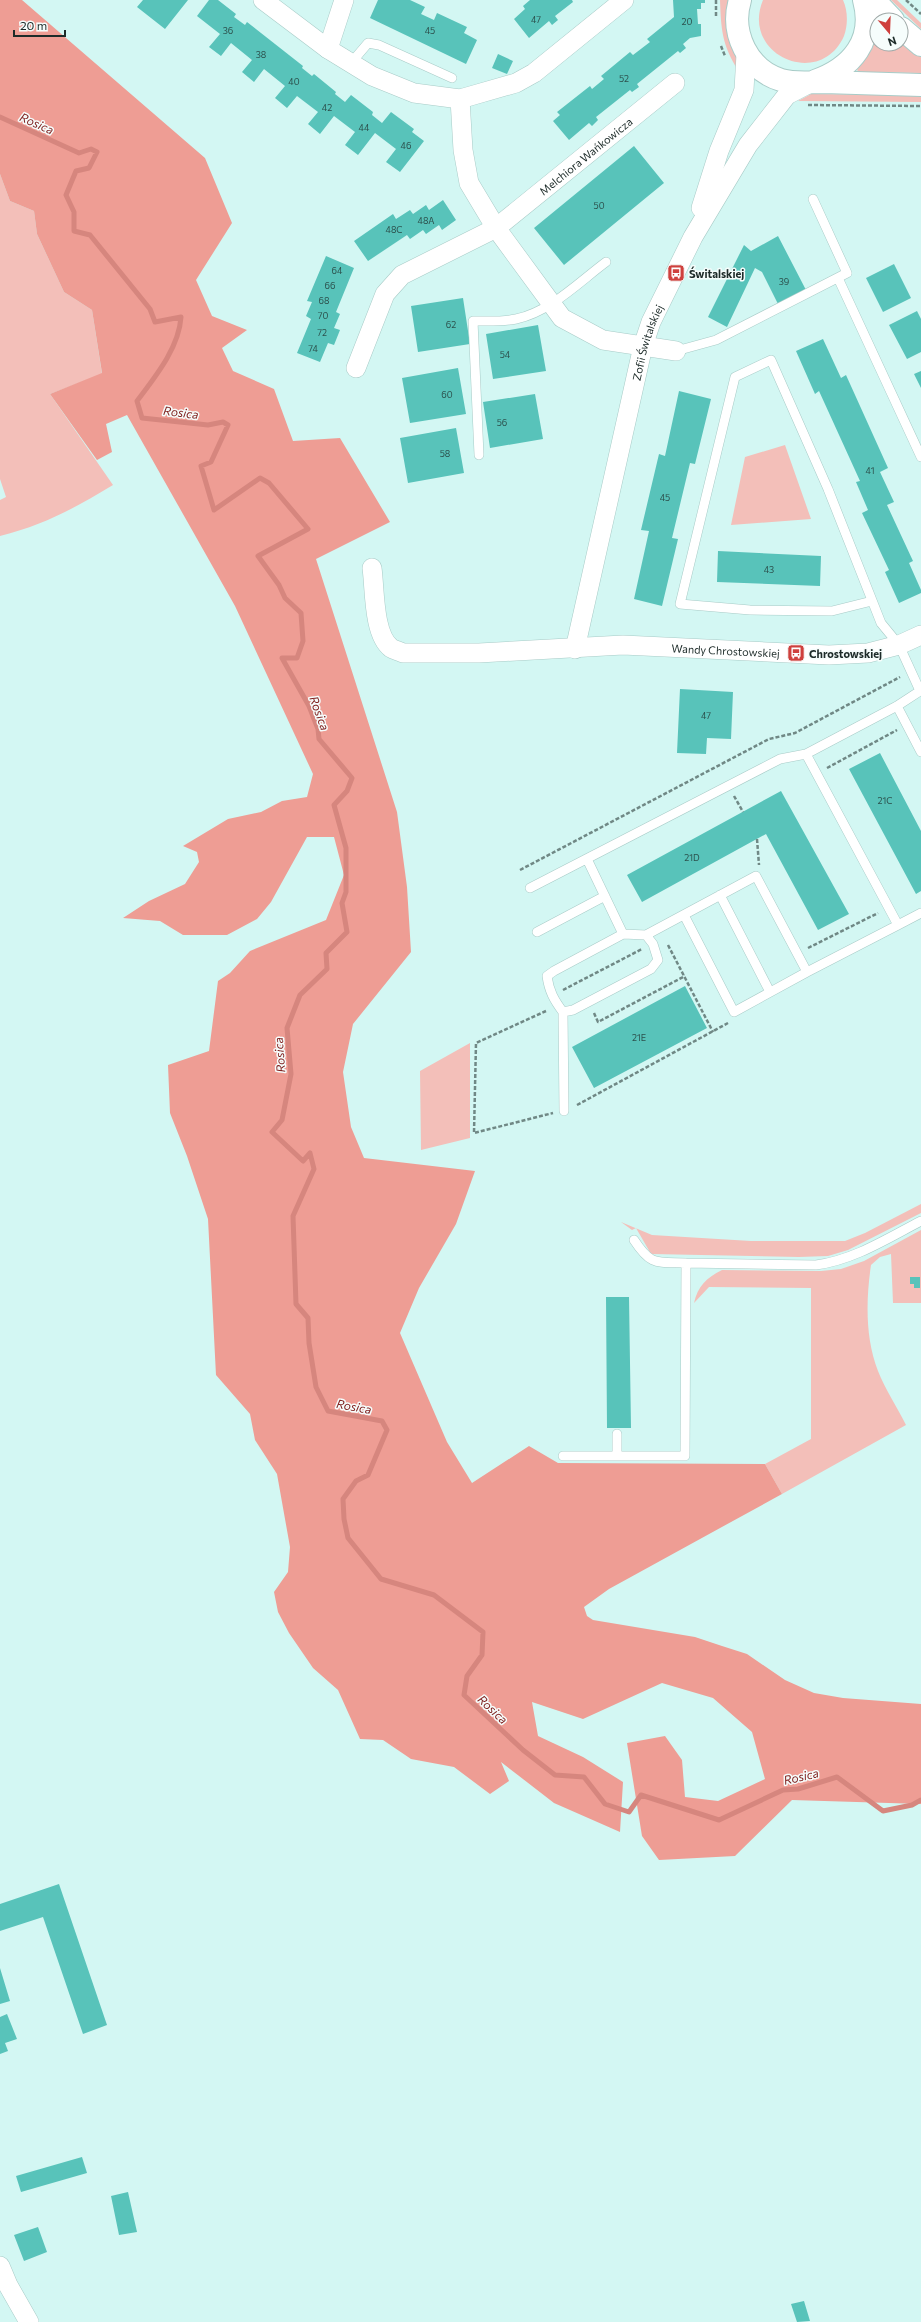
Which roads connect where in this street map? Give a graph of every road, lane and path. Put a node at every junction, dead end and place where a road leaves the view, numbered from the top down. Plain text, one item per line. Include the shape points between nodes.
1 (263, 0) edge
2 (344, 0) edge
3 (624, 0) edge
4 (740, 0) edge
5 (864, 0) edge
6 (874, 0) edge
7 (906, 0) edge
8 (885, 12) edge
9 (921, 14) edge
10 (909, 35) edge
11 (921, 45) edge
12 (328, 49) junction
13 (746, 54) junction
14 (351, 64) junction
15 (452, 78) dead end
16 (812, 82) junction
17 (675, 83) dead end
18 (921, 85) edge
19 (460, 99) junction
20 (813, 199) dead end
21 (496, 228) junction
22 (693, 237) junction
23 (606, 262) dead end
24 (838, 278) junction
25 (551, 304) junction
26 (643, 346) junction
27 (676, 351) joint
28 (356, 368) dead end
29 (479, 455) dead end
30 (921, 457) edge
31 (372, 568) dead end
32 (872, 601) junction
33 (921, 635) edge
34 (899, 645) junction
35 (576, 649) junction
36 (901, 671) dead end
37 (920, 691) edge
38 (897, 706) junction
39 (907, 725) junction
40 (921, 752) edge
41 (806, 754) junction
42 (826, 768) dead end
43 (733, 794) dead end
44 (743, 812) dead end
45 (757, 839) dead end
46 (587, 859) junction
47 (759, 865) dead end
48 (520, 870) dead end
49 (530, 888) dead end
50 (605, 896) junction
51 (720, 896) junction
52 (921, 912) edge
53 (684, 915) junction
54 (898, 925) junction
55 (537, 932) dead end
56 (623, 934) junction
57 (646, 935) junction
58 (665, 938) dead end
59 (807, 972) junction
60 (684, 976) junction
61 (770, 992) junction
62 (588, 1002) junction
63 (563, 1012) junction
64 (713, 1032) dead end
65 (564, 1111) dead end
66 (921, 1221) edge
67 (634, 1240) dead end
68 (686, 1263) junction
69 (617, 1434) dead end
70 (563, 1456) dead end
71 (617, 1456) junction
72 (0, 2266) edge
73 (29, 2322) edge

1 - 12 street
2 - 12 street
3 - 19 street via 534,73 516,83
4 - 13 street via 737,25 739,39
5 - 16 street via 867,18 862,45 843,67 829,76
6 - 8 street
7 - 9 path
10 - 11 street
12 - 14 street
13 - 16 street via 768,74 794,83
13 - 22 street via 744,90 719,151
14 - 15 lane via 368,43 379,44
14 - 19 street via 414,93
16 - 18 street
16 - 22 street, Zofii Świtalskiej via 786,95 776,108 748,145
17 - 21 street, Melchiora Wańkowicza
19 - 21 street via 463,150 469,183
20 - 24 lane via 847,273
21 - 25 street
21 - 28 street, Melchiora Wańkowicza via 402,275 385,294
22 - 26 street, Zofii Świtalskiej via 651,322
23 - 25 lane
24 - 27 lane via 716,340
24 - 30 lane
25 - 26 street via 562,318 603,340
25 - 29 lane via 532,315 515,320 473,321
26 - 27 street
26 - 35 street, Zofii Świtalskiej
31 - 35 street, Wandy Chrostowskiej via 378,624 382,636 391,648 403,653
32 - 32 lane via 828,489 771,360 735,377 680,604 750,610 832,611
32 - 34 lane via 881,623
33 - 34 street, Wandy Chrostowskiej
34 - 35 street, Wandy Chrostowskiej via 868,654 829,655 623,646
34 - 37 lane
36 - 48 path via 902,676 795,733 769,739
37 - 38 lane
38 - 39 lane
38 - 41 lane
39 - 40 lane
39 - 42 path
41 - 46 lane via 780,759
41 - 54 lane
43 - 44 path
45 - 47 path
46 - 49 lane
46 - 50 lane
50 - 55 lane
50 - 56 lane
51 - 53 lane
51 - 59 lane via 756,876
51 - 61 lane
52 - 54 lane
53 - 57 lane
53 - 61 lane via 734,1012
54 - 59 lane
56 - 57 lane
56 - 63 lane via 548,976 551,993
57 - 62 lane via 658,960 651,968
58 - 60 path
59 - 61 lane
60 - 62 path via 598,1022
60 - 64 path
62 - 63 lane
63 - 65 lane
66 - 68 lane via 834,1262 816,1265
67 - 68 lane via 652,1261
68 - 71 lane via 685,1456
69 - 71 lane
70 - 71 lane
72 - 73 street via 8,2286

